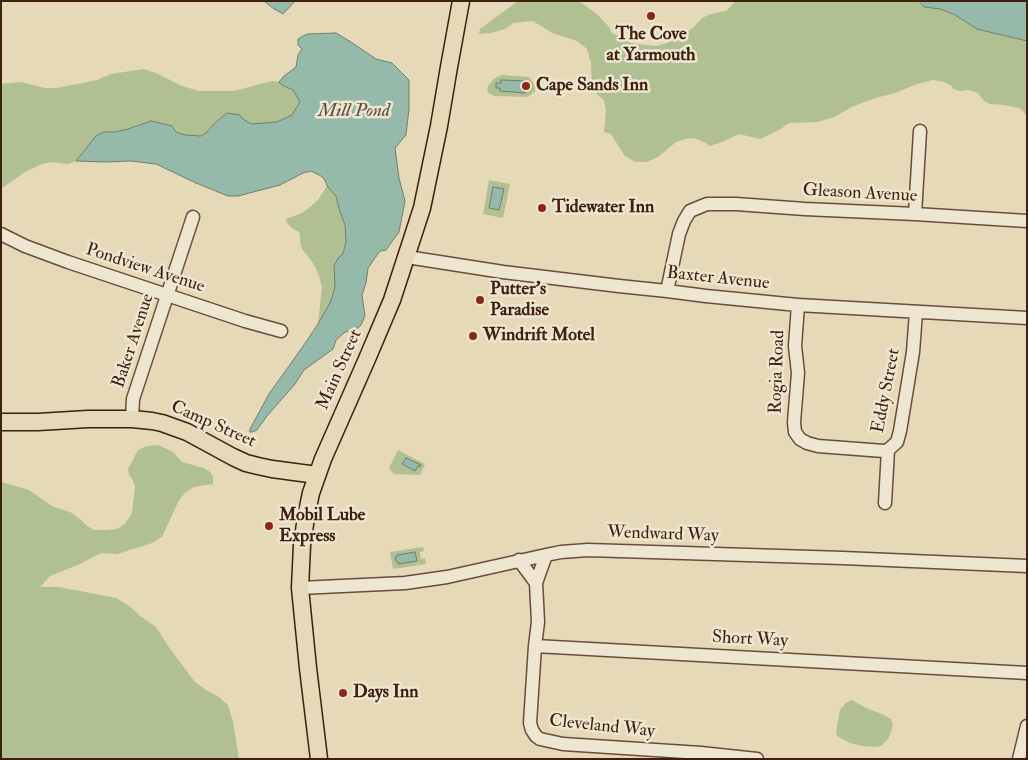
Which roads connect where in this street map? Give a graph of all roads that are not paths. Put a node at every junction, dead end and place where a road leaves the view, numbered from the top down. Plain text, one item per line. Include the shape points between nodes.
1 (461, 1) edge
2 (920, 131) dead end
3 (915, 214) junction
4 (193, 217) dead end
5 (1027, 221) edge
6 (1, 234) edge
7 (407, 257) junction
8 (667, 291) junction
9 (167, 294) junction
10 (798, 305) junction
11 (916, 312) junction
12 (1027, 318) edge
13 (281, 331) dead end
14 (132, 419) junction
15 (1, 422) edge
16 (888, 450) junction
17 (317, 475) junction
18 (885, 503) dead end
19 (546, 554) junction
20 (519, 560) junction
21 (1027, 566) edge
22 (536, 583) junction
23 (300, 588) junction
24 (536, 646) junction
25 (1027, 673) edge
26 (1027, 726) edge
27 (319, 759) edge
28 (756, 759) edge
29 (1019, 759) edge

1 - 7 main road, Main Street via 426,192
2 - 3 street
3 - 5 street, Gleason Avenue
3 - 8 street, Gleason Avenue via 707,204 690,211 684,220
4 - 9 street, Baker Avenue
6 - 9 street, Pondview Avenue via 68,262
7 - 8 street, Baxter Avenue
7 - 17 main road, Main Street via 389,308
8 - 10 street, Baxter Avenue
9 - 13 street, Pondview Avenue
9 - 14 street, Baker Avenue via 133,399
10 - 11 street, Baxter Avenue
10 - 16 street, Rogia Road via 795,432 800,439 818,446
11 - 12 street, Baxter Avenue
11 - 16 street, Eddy Street via 900,431 897,442
14 - 15 main road, Camp Street
14 - 17 main road, Camp Street via 162,423 187,432 233,457 258,466
16 - 18 street, Eddy Street
17 - 23 main road, Main Street via 306,517
19 - 20 street, Wendward Way
19 - 21 street, Wendward Way via 588,550 637,551
19 - 22 street
20 - 22 street
20 - 23 street, Wendward Way via 406,583
22 - 24 street
23 - 27 main road, Main Street
24 - 25 street, Short Way
24 - 28 street, Cleveland Way via 530,723 540,739 564,744
26 - 29 street

